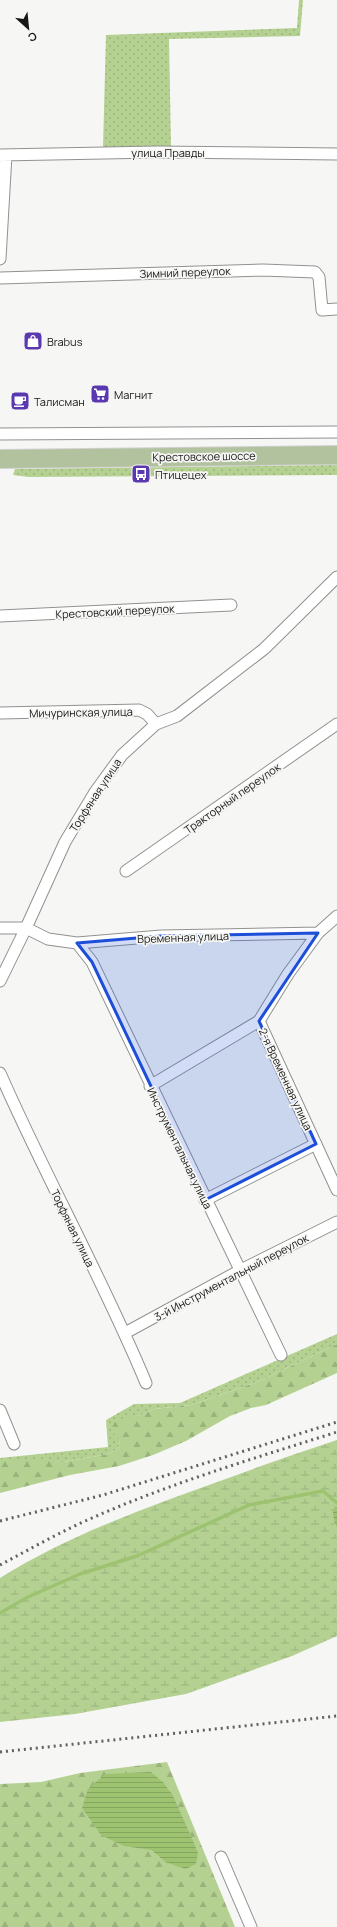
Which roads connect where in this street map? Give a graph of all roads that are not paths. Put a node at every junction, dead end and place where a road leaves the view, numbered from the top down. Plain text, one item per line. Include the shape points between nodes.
1 (337, 154) edge
2 (3, 155) edge
3 (0, 259) edge
4 (0, 278) edge
5 (337, 309) edge
6 (337, 432) edge
7 (0, 434) edge
8 (337, 455) edge
9 (0, 459) edge
10 (337, 577) edge
11 (231, 605) dead end
12 (0, 616) edge
13 (0, 713) edge
14 (156, 724) junction
15 (337, 724) edge
16 (126, 871) dead end
17 (337, 916) edge
18 (0, 928) edge
19 (26, 928) junction
20 (318, 933) junction
21 (78, 943) junction
22 (0, 981) edge
23 (259, 1021) junction
24 (0, 1073) edge
25 (150, 1086) junction
26 (316, 1144) junction
27 (337, 1190) edge
28 (205, 1200) junction
29 (337, 1222) edge
30 (239, 1270) junction
31 (125, 1333) junction
32 (281, 1355) dead end
33 (146, 1383) dead end
34 (0, 1410) edge
35 (14, 1444) dead end
36 (220, 1857) dead end
37 (251, 1927) edge

1 - 2 street, улица Правды via 158,152
2 - 3 street
4 - 5 street, Зимний переулок via 263,270 315,272 320,277 322,310
6 - 7 street
8 - 9 main road, Крестовское шоссе
10 - 14 street, Торфяная улица via 264,649 177,716
11 - 12 street, Крестовский переулок
13 - 14 street, Мичуринская улица via 139,710
14 - 19 street, Торфяная улица via 122,755 95,792 64,842
15 - 16 street, Тракторный переулок
17 - 20 street
18 - 19 street
19 - 21 street, Временная улица via 48,938
19 - 22 street, Торфяная улица
20 - 21 street, Временная улица via 161,936
20 - 23 street, 2-я Временная улица via 288,974
21 - 25 street, Инструментальная улица via 92,962
23 - 25 street
23 - 26 street, 2-я Временная улица
24 - 31 street, Торфяная улица via 24,1129
25 - 28 street, Инструментальная улица
26 - 27 street, 2-я Временная улица
26 - 28 street
28 - 30 street, Инструментальная улица
29 - 30 street, 3-й Инструментальный переулок
30 - 31 street, 3-й Инструментальный переулок
30 - 32 street, Инструментальная улица
31 - 33 street, Торфяная улица
34 - 35 street
36 - 37 street

